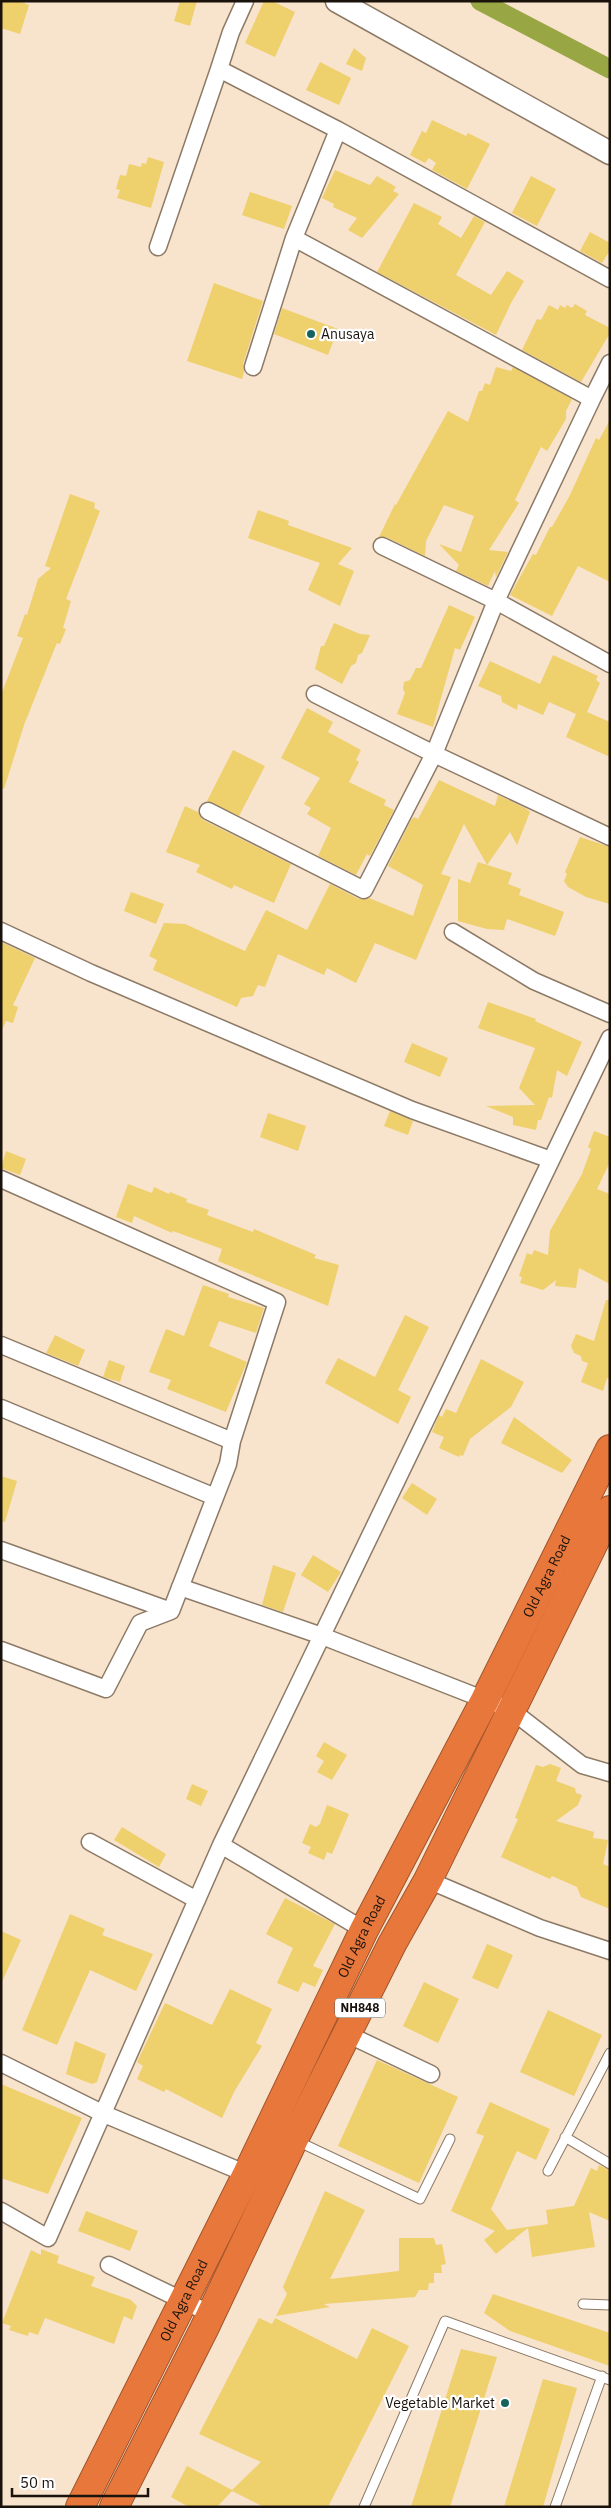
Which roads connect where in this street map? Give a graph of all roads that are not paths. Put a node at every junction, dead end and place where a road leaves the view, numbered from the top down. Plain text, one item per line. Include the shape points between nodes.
1 (245, 1) edge
2 (337, 1) edge
3 (219, 69) junction
4 (338, 130) junction
5 (610, 153) edge
6 (294, 238) junction
7 (158, 247) dead end
8 (610, 279) edge
9 (610, 363) edge
10 (253, 367) dead end
11 (592, 399) junction
12 (382, 546) dead end
13 (496, 601) junction
14 (609, 662) edge
15 (315, 694) dead end
16 (434, 754) junction
17 (208, 811) dead end
18 (610, 837) edge
19 (1, 931) edge
20 (453, 932) dead end
21 (610, 1014) edge
22 (610, 1038) edge
23 (551, 1160) junction
24 (1, 1179) edge
25 (1, 1345) edge
26 (1, 1408) edge
27 (232, 1441) junction
28 (610, 1449) edge
29 (215, 1497) junction
30 (608, 1518) edge
31 (1, 1550) edge
32 (180, 1588) junction
33 (171, 1612) junction
34 (322, 1636) junction
35 (1, 1650) edge
36 (485, 1700) junction
37 (511, 1710) junction
38 (610, 1773) edge
39 (90, 1842) dead end
40 (221, 1845) junction
41 (398, 1865) junction
42 (428, 1880) junction
43 (197, 1900) junction
44 (364, 1930) junction
45 (610, 1952) edge
46 (347, 2034) junction
47 (610, 2053) edge
48 (1, 2063) edge
49 (432, 2074) dead end
50 (104, 2114) junction
51 (565, 2137) junction
52 (294, 2139) junction
53 (450, 2139) dead end
54 (610, 2164) edge
55 (548, 2171) dead end
56 (247, 2174) junction
57 (1, 2210) edge
58 (108, 2265) dead end
59 (183, 2301) junction
60 (583, 2304) dead end
61 (610, 2305) edge
62 (211, 2314) junction
63 (606, 2378) edge
64 (80, 2507) edge
65 (114, 2507) edge
66 (364, 2507) edge
67 (555, 2507) edge

1 - 3 street
2 - 5 street
3 - 4 street
3 - 7 street
4 - 6 street
4 - 8 street
6 - 10 street
6 - 11 street
9 - 11 street
11 - 13 street
12 - 13 street
13 - 14 street
13 - 16 street
15 - 16 street
16 - 17 street via 364,890
16 - 18 street
19 - 23 street via 91,973 412,1110
20 - 21 street via 534,981
22 - 23 street
23 - 34 street
24 - 27 street via 278,1302
25 - 27 street
26 - 29 street
27 - 29 street via 228,1464
28 - 36 highway, Old Agra Road / NH848
29 - 32 street
30 - 37 highway, NH848
31 - 33 street
32 - 33 street
32 - 34 street
33 - 35 street via 140,1624 106,1689
34 - 36 street
34 - 40 street
36 - 37 street
36 - 41 highway, Old Agra Road / NH848
37 - 38 street via 582,1765
37 - 42 highway, NH848
39 - 43 street
40 - 43 street
40 - 44 street
41 - 42 highway
41 - 44 highway, Old Agra Road / NH848
42 - 45 street via 540,1928
42 - 46 highway, NH848
43 - 50 street
44 - 56 highway, Old Agra Road / NH848
46 - 49 street
46 - 52 highway, NH848
47 - 51 lane
48 - 50 street
50 - 56 street
50 - 57 street via 48,2238
51 - 54 lane
51 - 55 lane
52 - 53 lane via 420,2199
52 - 62 highway, NH848
56 - 59 highway, Old Agra Road / NH848
58 - 59 street
59 - 62 street
59 - 64 highway, Old Agra Road / NH848
60 - 61 lane
62 - 65 highway, NH848
63 - 66 lane via 445,2321
63 - 67 lane

